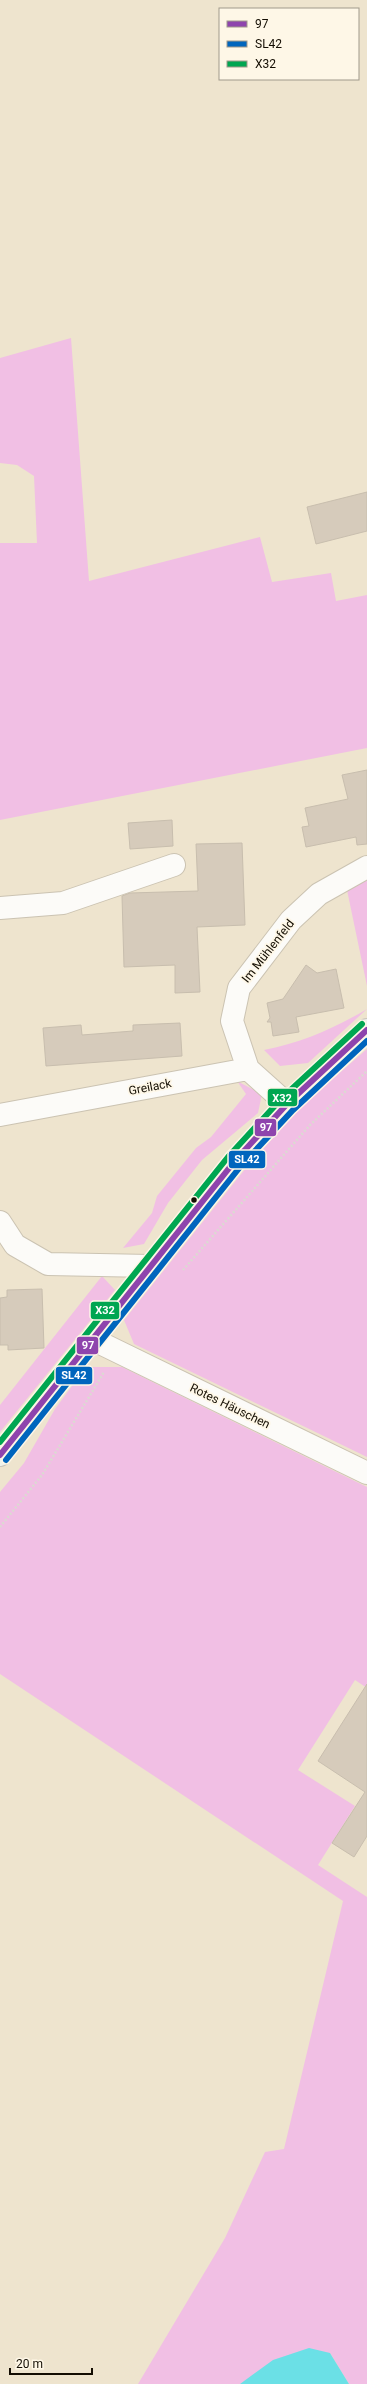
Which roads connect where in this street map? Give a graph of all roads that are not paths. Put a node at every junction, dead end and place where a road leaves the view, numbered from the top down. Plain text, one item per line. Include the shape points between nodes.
1 (174, 864) dead end
2 (367, 867) edge
3 (0, 908) edge
4 (367, 1030) edge
5 (248, 1069) junction
6 (287, 1104) junction
7 (0, 1115) edge
8 (0, 1222) edge
9 (150, 1266) junction
10 (92, 1340) junction
11 (0, 1455) edge
12 (367, 1473) edge

1 - 3 street via 64,904
2 - 5 street, Im Mühlenfeld via 319,894 291,920 238,988 232,1021
4 - 6 main road
5 - 6 street
5 - 7 street, Greilack
6 - 9 main road via 234,1162
8 - 9 street via 15,1245 48,1264
9 - 10 main road
10 - 11 main road
10 - 12 street, Rotes Häuschen

